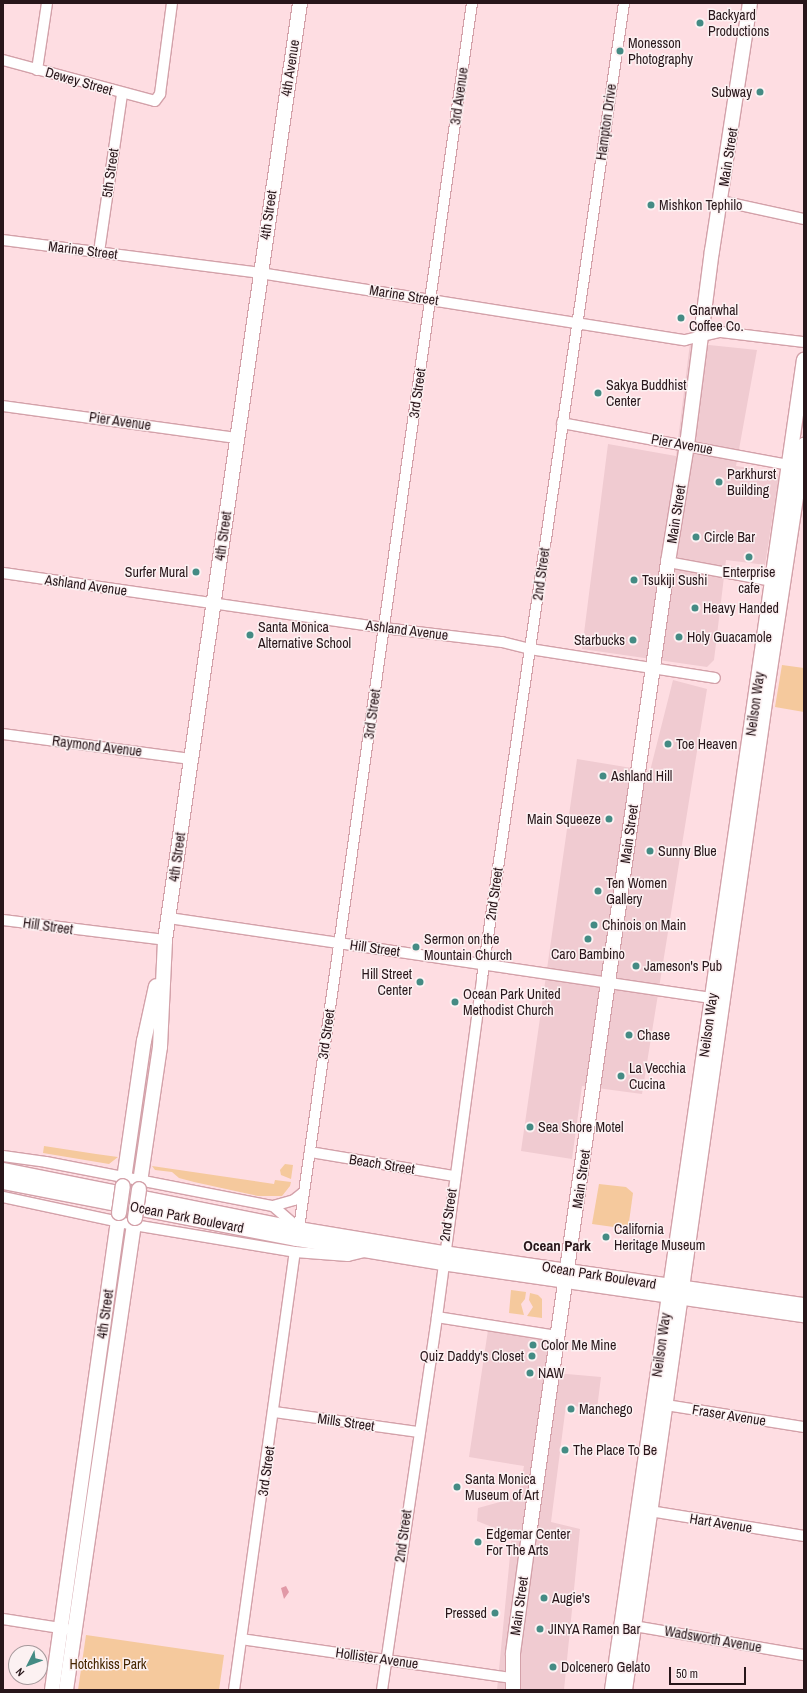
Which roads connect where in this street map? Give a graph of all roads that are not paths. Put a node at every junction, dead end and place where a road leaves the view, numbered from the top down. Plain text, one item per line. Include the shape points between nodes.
1 (47, 3) edge
2 (172, 3) edge
3 (300, 3) edge
4 (472, 3) edge
5 (624, 3) edge
6 (750, 3) edge
7 (3, 60) edge
8 (37, 70) junction
9 (122, 94) junction
10 (280, 132) joint
11 (446, 188) joint
12 (721, 202) junction
13 (804, 219) edge
14 (3, 240) edge
15 (589, 241) joint
16 (99, 252) junction
17 (260, 273) junction
18 (430, 299) junction
19 (576, 321) junction
20 (701, 335) junction
21 (804, 342) edge
22 (804, 360) edge
23 (3, 406) edge
24 (562, 423) junction
25 (237, 438) junction
26 (688, 445) junction
27 (804, 445) edge
28 (794, 466) junction
29 (668, 562) junction
30 (3, 573) edge
31 (777, 582) junction
32 (213, 602) junction
33 (384, 628) junction
34 (530, 649) junction
35 (653, 668) junction
36 (715, 678) dead end
37 (3, 734) edge
38 (191, 759) junction
39 (169, 918) junction
40 (3, 920) edge
41 (166, 940) junction
42 (339, 942) junction
43 (484, 963) junction
44 (608, 981) junction
45 (718, 999) junction
46 (310, 1152) junction
47 (3, 1156) edge
48 (3, 1170) edge
49 (454, 1176) junction
50 (3, 1182) edge
51 (124, 1182) junction
52 (139, 1185) junction
53 (304, 1192) junction
54 (3, 1197) edge
55 (273, 1206) junction
56 (118, 1218) junction
57 (134, 1222) junction
58 (297, 1240) junction
59 (443, 1258) junction
60 (567, 1275) junction
61 (675, 1292) junction
62 (804, 1305) edge
63 (804, 1315) edge
64 (436, 1317) junction
65 (557, 1336) junction
66 (660, 1404) junction
67 (274, 1412) junction
68 (804, 1427) edge
69 (418, 1432) junction
70 (644, 1510) junction
71 (804, 1536) edge
72 (3, 1619) edge
73 (629, 1625) junction
74 (59, 1628) junction
75 (74, 1630) junction
76 (241, 1639) junction
77 (804, 1655) edge
78 (386, 1659) junction
79 (512, 1684) edge
80 (52, 1690) edge
81 (66, 1690) edge
82 (234, 1690) edge
83 (382, 1690) edge
84 (612, 1690) edge
85 (625, 1690) edge

1 - 8 street
2 - 9 street, Dewey Street via 160,94 155,101
3 - 10 street, 4th Avenue
4 - 11 street, 3rd Avenue
5 - 15 street, Hampton Drive
6 - 12 street, Main Street
7 - 8 street, Dewey Street
8 - 9 street, Dewey Street
9 - 16 street, 5th Street
10 - 17 street, 4th Street
11 - 18 street, 3rd Street
12 - 13 street
12 - 20 street, Main Street
14 - 16 street, Marine Street
15 - 19 street, 2nd Street
16 - 17 street, Marine Street
17 - 18 street, Marine Street
17 - 25 street, 4th Street
18 - 19 street, Marine Street
18 - 33 street, 3rd Street
19 - 20 street, Marine Street via 685,340
19 - 24 street, 2nd Street
20 - 21 street, Marine Street via 721,332
20 - 26 street, Main Street
22 - 28 street, Neilson Way
23 - 25 street, Pier Avenue
24 - 26 street, Pier Avenue
24 - 34 street, 2nd Street
25 - 32 street, 4th Street
26 - 28 street, Pier Avenue
26 - 29 street, Main Street
27 - 28 street, Neilson Way
28 - 31 street, Neilson Way
29 - 31 street
29 - 35 street, Main Street
30 - 32 street, Ashland Avenue
31 - 45 street, Neilson Way
32 - 33 street, Ashland Avenue
32 - 38 street, 4th Street
33 - 34 street, Ashland Avenue via 502,642
33 - 42 street, 3rd Street
34 - 35 street, Ashland Avenue
34 - 43 street, 2nd Street
35 - 36 street, Ashland Avenue
35 - 44 street, Main Street
37 - 38 street, Raymond Avenue
38 - 39 street, 4th Street
39 - 41 street, 4th Street
39 - 42 street, Hill Street
40 - 41 street, Hill Street
41 - 51 street, 4th Street via 144,1041
41 - 52 street, 4th Street via 160,1047
42 - 43 street, Hill Street
42 - 46 street, 3rd Street
43 - 44 street, Hill Street
43 - 49 street, 2nd Street
44 - 45 street, Hill Street
44 - 60 street, Main Street
45 - 61 street, Neilson Way
46 - 49 street, Beach Street
46 - 53 street, 3rd Street
47 - 51 street, Ocean Park Boulevard via 46,1162
48 - 58 street, Ocean Park Boulevard
49 - 59 street, 2nd Street
50 - 58 street, Ocean Park Boulevard
51 - 52 street, Ocean Park Boulevard
51 - 56 street, 4th Street, bridge
52 - 55 street, Ocean Park Boulevard
52 - 57 street, 4th Street, bridge
53 - 55 street, Ocean Park Boulevard via 294,1200
53 - 58 street, 3rd Street
54 - 56 street, Ocean Park Boulevard
55 - 58 street, Ocean Park Boulevard
56 - 57 street, Ocean Park Boulevard
56 - 74 street, 4th Street
57 - 58 street, Ocean Park Boulevard
57 - 75 street, 4th Street
58 - 59 street, Ocean Park Boulevard
58 - 59 street, Ocean Park Boulevard via 372,1252
58 - 67 street, 3rd Street
59 - 60 street, Ocean Park Boulevard
59 - 64 street, 2nd Street
60 - 61 street, Ocean Park Boulevard
60 - 65 street, Main Street
61 - 62 street, Ocean Park Boulevard
61 - 63 street, Ocean Park Boulevard
61 - 66 street, Neilson Way
64 - 65 street
64 - 69 street, 2nd Street
65 - 79 street, Main Street via 513,1653
66 - 68 street, Fraser Avenue
66 - 70 street, Neilson Way
67 - 69 street, Mills Street
67 - 76 street, 3rd Street
69 - 78 street, 2nd Street
70 - 71 street, Hart Avenue
70 - 73 street, Neilson Way
72 - 74 street
73 - 77 street, Wadsworth Avenue
73 - 84 street, Neilson Way
73 - 85 street, Neilson Way
74 - 75 street
74 - 80 street, 4th Street
75 - 81 street, 4th Street
76 - 78 street, Hollister Avenue
76 - 82 street, 3rd Street
78 - 79 street, Hollister Avenue
78 - 83 street, 2nd Street

